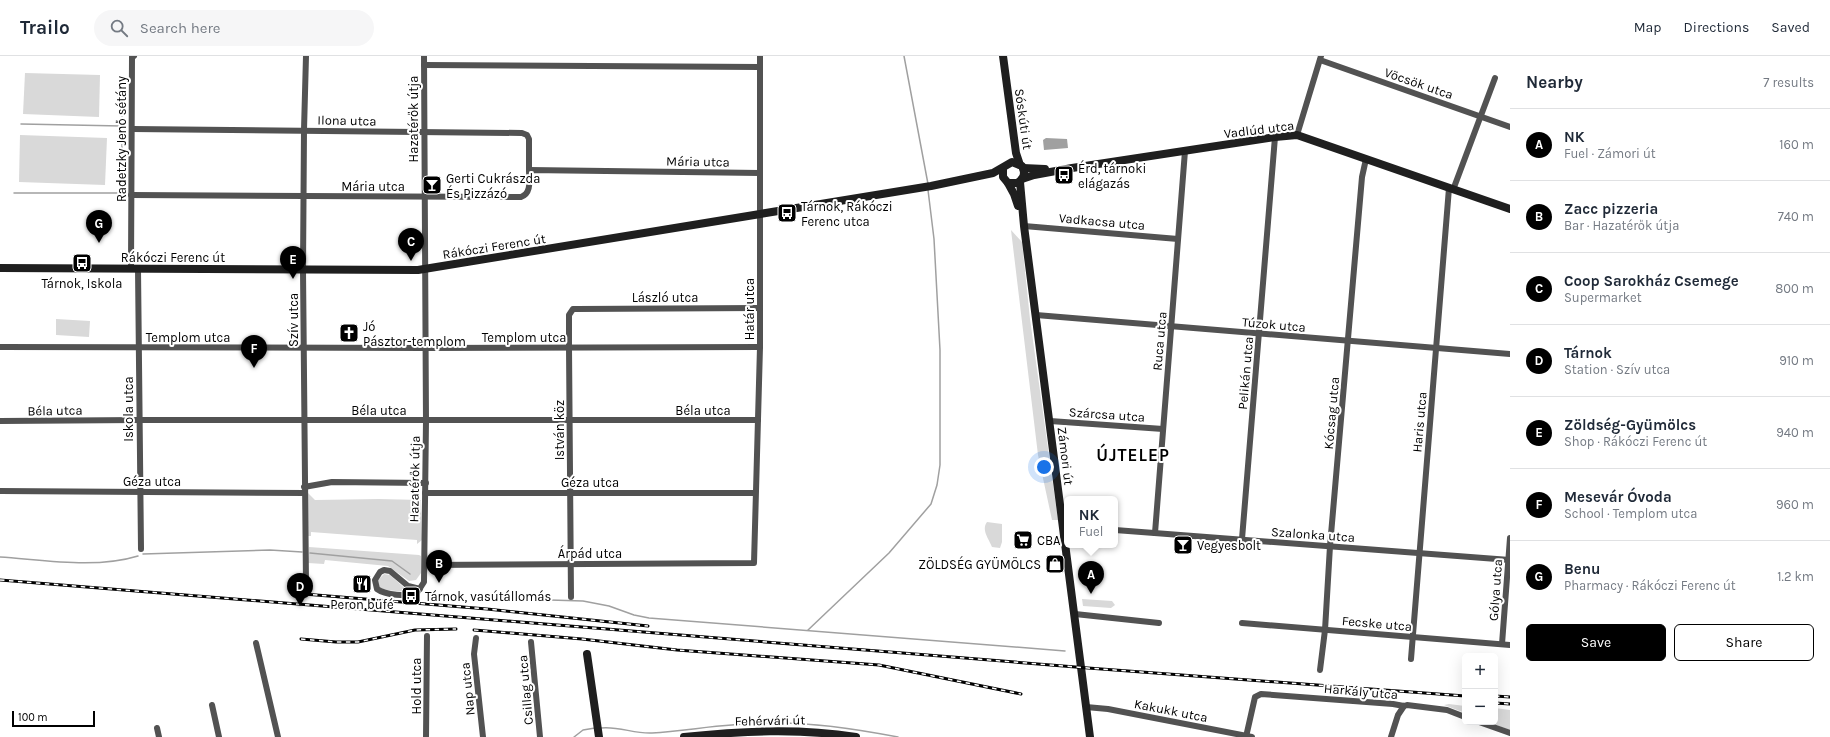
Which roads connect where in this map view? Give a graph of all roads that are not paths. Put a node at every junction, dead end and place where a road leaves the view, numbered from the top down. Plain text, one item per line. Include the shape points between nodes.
1 (306, 56) edge
2 (424, 56) edge
3 (760, 56) edge
4 (1003, 56) edge
5 (133, 57) edge
6 (1321, 58) edge
7 (424, 65) junction
8 (760, 68) junction
9 (1006, 76) junction
10 (1495, 78) dead end
11 (1480, 117) junction
12 (1510, 127) edge
13 (132, 129) junction
14 (304, 130) junction
15 (423, 131) junction
16 (1297, 135) junction
17 (1275, 136) junction
18 (1185, 151) junction
19 (1366, 159) junction
20 (1005, 166) junction
21 (1022, 166) junction
22 (1072, 168) junction
23 (529, 170) junction
24 (760, 173) junction
25 (1021, 180) junction
26 (1006, 181) junction
27 (954, 182) junction
28 (1451, 189) junction
29 (131, 195) junction
30 (305, 196) junction
31 (424, 197) junction
32 (1510, 209) edge
33 (760, 214) junction
34 (1024, 226) junction
35 (1178, 238) junction
36 (1, 268) edge
37 (135, 269) junction
38 (425, 269) junction
39 (303, 270) junction
40 (760, 308) junction
41 (571, 311) joint
42 (1036, 315) junction
43 (1171, 326) junction
44 (1260, 333) junction
45 (1349, 342) junction
46 (0, 347) edge
47 (569, 347) junction
48 (760, 347) junction
49 (139, 348) junction
50 (304, 348) junction
51 (425, 348) junction
52 (1436, 348) junction
53 (1510, 354) edge
54 (139, 420) junction
55 (304, 420) junction
56 (758, 420) junction
57 (0, 421) edge
58 (426, 421) junction
59 (570, 421) junction
60 (1050, 421) junction
61 (1163, 429) junction
62 (426, 483) junction
63 (304, 490) junction
64 (0, 491) edge
65 (140, 492) junction
66 (426, 493) junction
67 (570, 493) junction
68 (755, 493) junction
69 (1064, 519) edge
70 (1118, 530) edge
71 (1155, 533) junction
72 (1510, 538) edge
73 (1242, 539) junction
74 (1330, 546) junction
75 (1068, 548) edge
76 (140, 549) dead end
77 (1420, 553) junction
78 (1509, 560) edge
79 (754, 563) joint
80 (571, 564) junction
81 (425, 565) junction
82 (306, 584) dead end
83 (420, 589) junction
84 (570, 597) dead end
85 (1075, 614) junction
86 (1159, 623) dead end
87 (1242, 624) dead end
88 (1325, 630) junction
89 (427, 636) dead end
90 (476, 638) dead end
91 (1414, 638) junction
92 (531, 642) dead end
93 (256, 643) dead end
94 (1502, 644) junction
95 (1510, 645) edge
96 (587, 654) dead end
97 (1412, 659) dead end
98 (1320, 670) dead end
99 (212, 705) dead end
100 (1404, 706) junction
101 (1086, 707) junction
102 (1462, 716) edge
103 (1487, 725) edge
104 (157, 728) dead end
105 (1510, 733) edge
106 (787, 734) edge
107 (731, 735) edge
108 (842, 736) edge
109 (160, 737) edge
110 (219, 737) edge
111 (278, 737) edge
112 (426, 737) edge
113 (483, 737) edge
114 (540, 737) edge
115 (599, 737) edge
116 (684, 737) edge
117 (856, 737) edge
118 (1090, 737) edge
119 (1248, 737) edge
120 (1391, 737) edge

1 - 14 street, Szív utca
2 - 7 street, Hazatérők útja
3 - 8 street, Határ utca
4 - 9 street, Sóskúti út
5 - 13 street, Radetzky Jenő sétány
6 - 11 street, Vöcsök utca
6 - 16 street
7 - 8 street
7 - 15 street, Hazatérők útja
8 - 24 street, Határ utca
9 - 20 street, Sóskúti út via 1010,153
9 - 21 street, Sóskúti út via 1016,153
10 - 11 street, Haris utca
11 - 12 street, Vöcsök utca
11 - 28 street, Haris utca
13 - 14 street, Ilona utca
13 - 29 street, Radetzky Jenő sétány
14 - 15 street, Ilona utca
14 - 30 street, Szív utca
15 - 23 street, Ilona utca via 525,133 529,139
15 - 31 street, Hazatérők útja
16 - 17 street, Vadlúd utca
16 - 19 street, Vadlúd utca
17 - 18 street, Vadlúd utca
17 - 44 street, Pelikán utca
18 - 22 street, Vadlúd utca
18 - 35 street, Ruca utca
19 - 28 street, Vadlúd utca
19 - 45 street, Kócsag utca via 1362,177
20 - 21 street via 1015,162
20 - 26 street via 1002,174
20 - 27 street via 993,173
21 - 22 street, Vadlúd utca
21 - 25 street via 1024,174
22 - 25 street, Vadlúd utca via 1028,176
23 - 24 street, Mária utca
23 - 31 street, Mária utca via 529,190 521,197
24 - 33 street, Határ utca
25 - 26 street via 1014,184
25 - 34 street, Zámori út
26 - 27 street
26 - 34 street, Zámori út via 1014,194
27 - 33 street, Rákóczi Ferenc út
28 - 32 street, Vadlúd utca
28 - 52 street, Haris utca
29 - 30 street, Mária utca
29 - 37 street, Radetzky Jenő sétány
30 - 31 street, Mária utca
30 - 39 street, Szív utca
31 - 38 street, Hazatérők útja
33 - 38 street, Rákóczi Ferenc út
33 - 40 street, Határ utca
34 - 35 street, Vadkacsa utca
34 - 42 street, Zámori út
35 - 43 street, Ruca utca
36 - 37 street, Rákóczi Ferenc út
37 - 39 street, Rákóczi Ferenc út
37 - 49 street, Iskola utca
38 - 39 street, Rákóczi Ferenc út
38 - 51 street, Hazatérők útja
39 - 50 street, Szív utca
40 - 41 street, László utca
40 - 48 street, Határ utca
41 - 47 street, István köz
42 - 43 street, Túzok utca
42 - 60 street, Zámori út
43 - 44 street, Túzok utca
43 - 61 street, Ruca utca
44 - 45 street, Túzok utca
44 - 73 street, Pelikán utca
45 - 52 street, Túzok utca
45 - 74 street, Kócsag utca
46 - 49 street, Templom utca
47 - 48 street, Templom utca
47 - 51 street, Templom utca
47 - 59 street, István köz
48 - 56 street, Határ utca
49 - 50 street, Templom utca
49 - 54 street, Iskola utca
50 - 51 street, Templom utca
50 - 55 street, Szív utca
51 - 58 street, Hazatérők útja
52 - 53 street, Túzok utca
52 - 77 street, Haris utca
54 - 55 street, Béla utca
54 - 57 street, Béla utca
54 - 65 street, Iskola utca
55 - 58 street, Béla utca
55 - 63 street, Szív utca
56 - 59 street, Béla utca
56 - 68 street, Határ utca
58 - 59 street, Béla utca
58 - 62 street, Hazatérők útja
59 - 67 street, István köz
60 - 61 street, Szárcsa utca
60 - 69 street, Zámori út
61 - 71 street, Ruca utca
62 - 63 street, Géza utca via 332,482
62 - 66 street, Hazatérők útja
63 - 65 street, Géza utca
63 - 82 street, Szív utca
64 - 65 street, Géza utca
65 - 76 street, Iskola utca
66 - 67 street, Géza utca
66 - 81 street, Hazatérők útja
67 - 68 street, Géza utca
67 - 80 street, István köz
68 - 79 street, Határ utca
70 - 71 street, Szalonka utca
71 - 73 street, Szalonka utca
72 - 78 street, Gólya utca
73 - 74 street, Szalonka utca
74 - 77 street, Szalonka utca
74 - 88 street, Kócsag utca
75 - 85 street, Zámori út
77 - 78 street, Szalonka utca
77 - 91 street, Haris utca
78 - 94 street, Gólya utca
79 - 80 street, Árpád utca
80 - 81 street, Árpád utca
80 - 84 street, István köz
81 - 83 street, Hazatérők útja via 424,582
83 - 83 street via 408,586 387,570 380,572 375,580 377,589 382,592 414,594
85 - 86 street
85 - 101 street, Zámori út
87 - 88 street, Fecske utca
88 - 91 street, Fecske utca
88 - 98 street, Kócsag utca
89 - 112 street, Hold utca
90 - 113 street, Nap utca via 474,654
91 - 94 street, Fecske utca
91 - 97 street, Haris utca
92 - 114 street, Csillag utca
93 - 111 street
94 - 95 street, Fecske utca
96 - 115 street
99 - 110 street
100 - 102 street, Harkály utca via 1439,709
100 - 119 street, Harkály utca via 1261,694 1255,697
100 - 120 street via 1398,715
101 - 118 street, Zámori út
101 - 119 street, Kakukk utca via 1108,709
103 - 105 street
104 - 109 street
106 - 107 street, Fehérvári út
106 - 108 street, Fehérvári út
107 - 116 street, Fehérvári út
108 - 117 street, Fehérvári út

